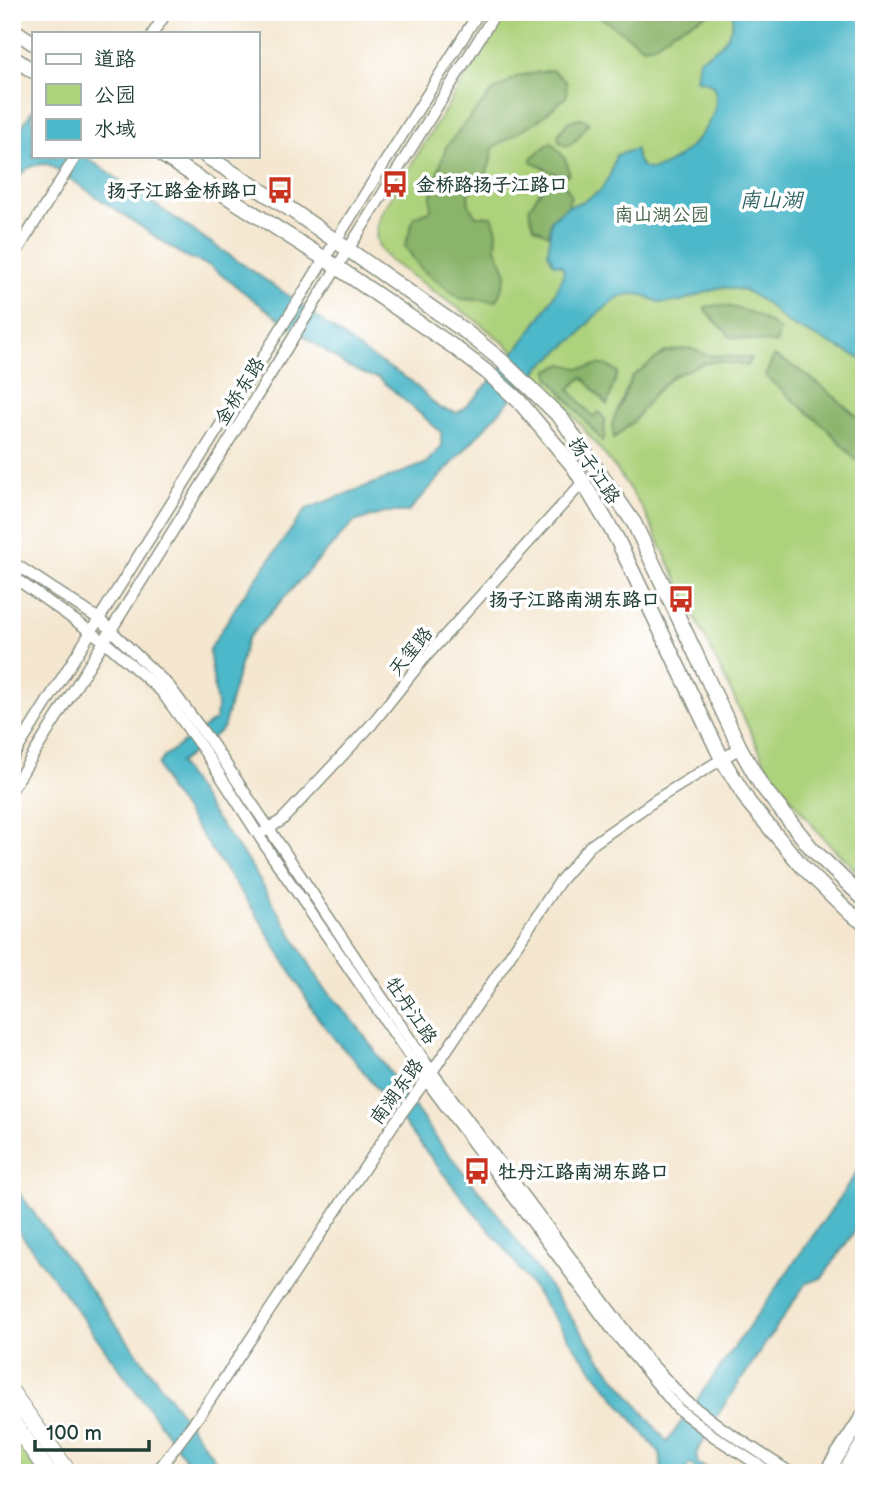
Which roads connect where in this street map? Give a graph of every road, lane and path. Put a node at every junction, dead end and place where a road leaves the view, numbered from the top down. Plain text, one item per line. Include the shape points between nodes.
1 (167, 12) edge
2 (480, 12) edge
3 (496, 12) edge
4 (12, 29) edge
5 (154, 32) edge
6 (32, 42) edge
7 (12, 57) edge
8 (32, 70) edge
9 (75, 158) edge
10 (167, 158) edge
11 (209, 158) edge
12 (335, 242) junction
13 (348, 250) junction
14 (12, 259) edge
15 (325, 259) junction
16 (338, 267) junction
17 (583, 482) junction
18 (12, 562) edge
19 (12, 576) edge
20 (99, 619) junction
21 (111, 631) junction
22 (91, 632) junction
23 (104, 641) junction
24 (195, 728) junction
25 (740, 748) junction
26 (12, 758) edge
27 (722, 759) junction
28 (12, 789) edge
29 (263, 832) junction
30 (864, 899) edge
31 (864, 923) edge
32 (429, 1076) junction
33 (12, 1393) edge
34 (864, 1415) edge
35 (12, 1421) edge
36 (719, 1432) junction
37 (864, 1442) edge
38 (49, 1473) edge
39 (69, 1473) edge
40 (156, 1473) edge
41 (771, 1473) edge
42 (791, 1473) edge
43 (826, 1473) edge
44 (844, 1473) edge

1 - 5 street
2 - 12 street, 金桥东路
3 - 13 street, 金桥东路
4 - 6 main road
7 - 8 main road
9 - 14 street
10 - 15 main road, 扬子江路
11 - 12 main road, 扬子江路
12 - 13 main road, 扬子江路
12 - 15 street, 金桥东路
13 - 16 street, 金桥东路
13 - 25 main road, 扬子江路 via 466,332 561,418 634,523
15 - 16 main road, 扬子江路
15 - 20 street, 金桥东路
16 - 17 main road, 扬子江路 via 488,373 519,401
16 - 21 street, 金桥东路
17 - 27 main road, 扬子江路 via 617,539
17 - 29 street, 天玺路 via 422,661 372,724 282,820
18 - 20 street, 牡丹江路
19 - 22 street, 牡丹江路
20 - 21 street, 牡丹江路
20 - 22 street, 金桥东路
21 - 23 street, 金桥东路
21 - 24 street, 牡丹江路 via 169,686
22 - 23 street, 牡丹江路
22 - 26 street, 金桥东路
23 - 24 street, 牡丹江路
23 - 28 street, 金桥东路
24 - 29 street, 牡丹江路
25 - 27 street, 南湖东路
25 - 30 main road, 扬子江路 via 761,785 812,849
27 - 31 main road, 扬子江路 via 773,835
27 - 32 street, 南湖东路 via 590,846 559,881
29 - 32 street, 牡丹江路
32 - 36 street, 牡丹江路 via 682,1405
32 - 40 street, 南湖东路
33 - 39 highway
34 - 43 main road
35 - 38 highway
36 - 41 street, 牡丹江路
36 - 42 street, 牡丹江路
37 - 44 main road

